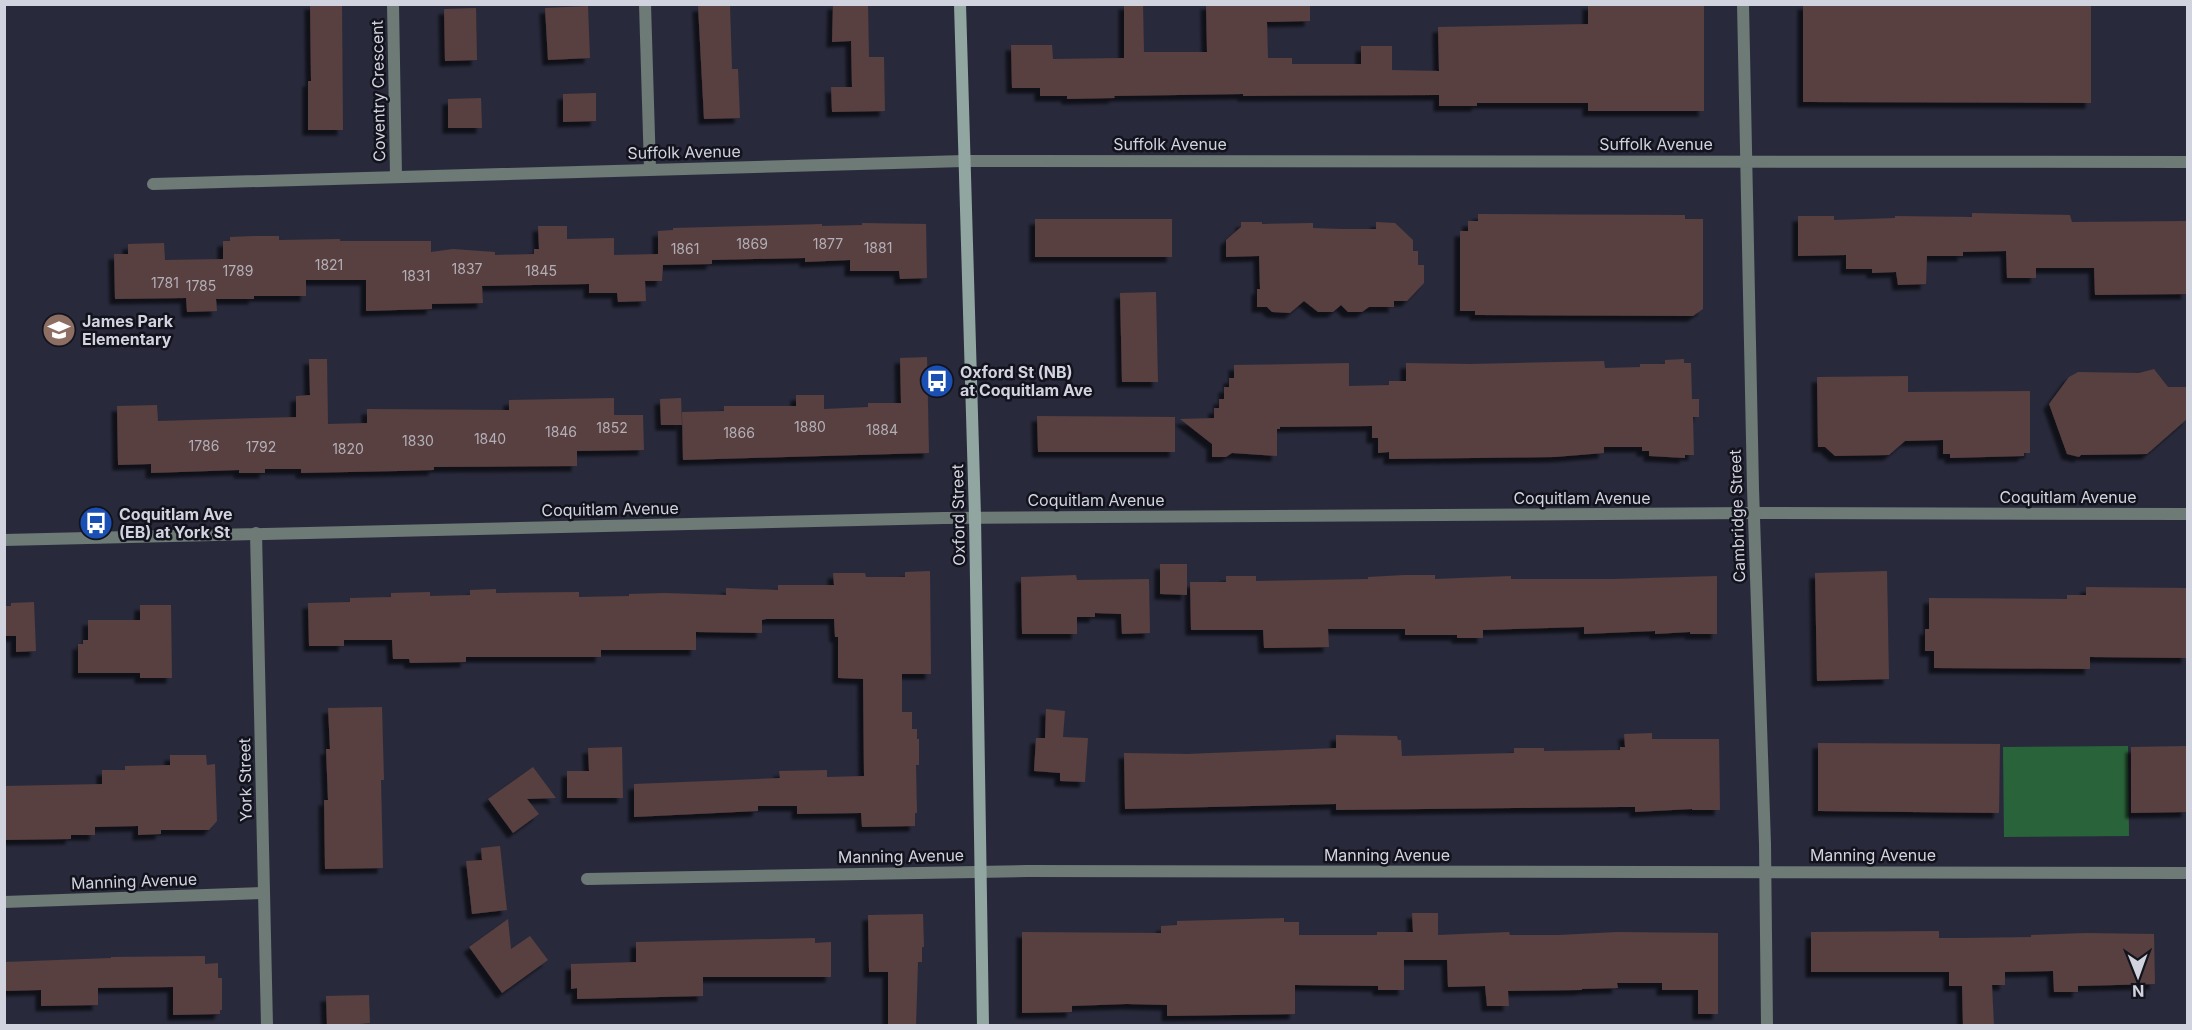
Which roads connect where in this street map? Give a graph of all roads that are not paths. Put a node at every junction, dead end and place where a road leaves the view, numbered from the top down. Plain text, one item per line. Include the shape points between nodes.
1 (393, 4) edge
2 (645, 4) edge
3 (960, 4) edge
4 (1743, 4) edge
5 (1746, 160) junction
6 (964, 161) junction
7 (2187, 162) edge
8 (650, 169) junction
9 (396, 176) junction
10 (153, 184) dead end
11 (1753, 513) junction
12 (2187, 514) edge
13 (975, 518) junction
14 (256, 533) junction
15 (4, 540) edge
16 (981, 872) junction
17 (1765, 872) junction
18 (2187, 873) edge
19 (587, 879) dead end
20 (264, 893) junction
21 (4, 902) edge
22 (267, 1026) edge
23 (983, 1026) edge
24 (1767, 1026) edge

1 - 9 street, Coventry Crescent
2 - 8 street
3 - 6 main road, Oxford Street
4 - 5 street, Cambridge Street
5 - 6 street, Suffolk Avenue
5 - 7 street, Suffolk Avenue
5 - 11 street, Cambridge Street
6 - 8 street, Suffolk Avenue
6 - 13 main road, Oxford Street
8 - 9 street, Suffolk Avenue
9 - 10 street, Suffolk Avenue
11 - 12 street, Coquitlam Avenue
11 - 13 street, Coquitlam Avenue
11 - 17 street, Cambridge Street
13 - 14 street, Coquitlam Avenue
13 - 16 main road, Oxford Street
14 - 15 street, Coquitlam Avenue
14 - 20 street, York Street
16 - 17 street, Manning Avenue
16 - 19 street, Manning Avenue
16 - 23 main road, Oxford Street
17 - 18 street, Manning Avenue
17 - 24 street, Cambridge Street
20 - 21 street, Manning Avenue
20 - 22 street, York Street

